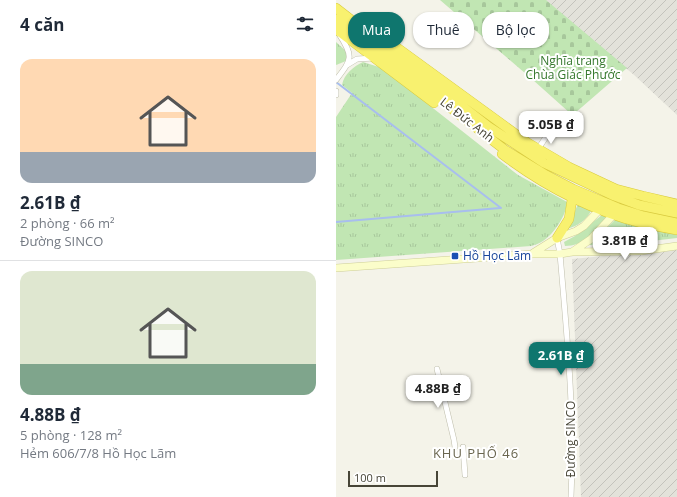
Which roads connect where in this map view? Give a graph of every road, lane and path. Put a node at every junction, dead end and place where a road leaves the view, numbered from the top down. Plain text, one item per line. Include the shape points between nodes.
1 (338, 13) edge
2 (336, 30) edge
3 (375, 58) junction
4 (347, 65) junction
5 (336, 80) edge
6 (336, 91) edge
7 (336, 96) edge
8 (550, 132) dead end
9 (538, 149) junction
10 (614, 192) junction
11 (573, 194) junction
12 (625, 196) junction
13 (677, 204) edge
14 (603, 206) junction
15 (616, 211) junction
16 (677, 213) edge
17 (677, 223) edge
18 (677, 230) edge
19 (557, 238) junction
20 (677, 246) edge
21 (572, 252) junction
22 (533, 254) junction
23 (560, 254) junction
24 (336, 268) edge
25 (437, 369) dead end
26 (463, 447) dead end
27 (454, 448) dead end
28 (465, 475) dead end
29 (571, 497) edge

1 - 9 highway, Lê Đức Anh via 360,20
1 - 10 highway, Lê Đức Anh via 521,149 556,170
1 - 11 highway, Lê Đức Anh via 505,150
2 - 3 highway, Lê Đức Anh
2 - 4 street via 348,48
3 - 4 street via 357,59
3 - 11 highway, Lê Đức Anh via 523,170
4 - 5 street
6 - 7 street
8 - 9 street
9 - 10 highway, Lê Đức Anh
10 - 12 highway, Lê Đức Anh
10 - 14 main road
11 - 14 highway, Lê Đức Anh
11 - 19 highway via 569,219
12 - 13 highway, Lê Đức Anh
12 - 15 main road
12 - 16 highway, Lê Đức Anh via 639,205
14 - 15 highway, Lê Đức Anh
14 - 19 main road via 592,219 576,231
15 - 17 highway, Lê Đức Anh
15 - 18 highway, Lê Đức Anh via 641,223
15 - 21 main road via 592,238
19 - 22 main road
19 - 23 street, Đường SINCO
20 - 21 main road
21 - 23 main road
22 - 23 main road
22 - 24 main road
23 - 29 street, Đường SINCO via 570,374 573,445
25 - 27 street
26 - 28 street

